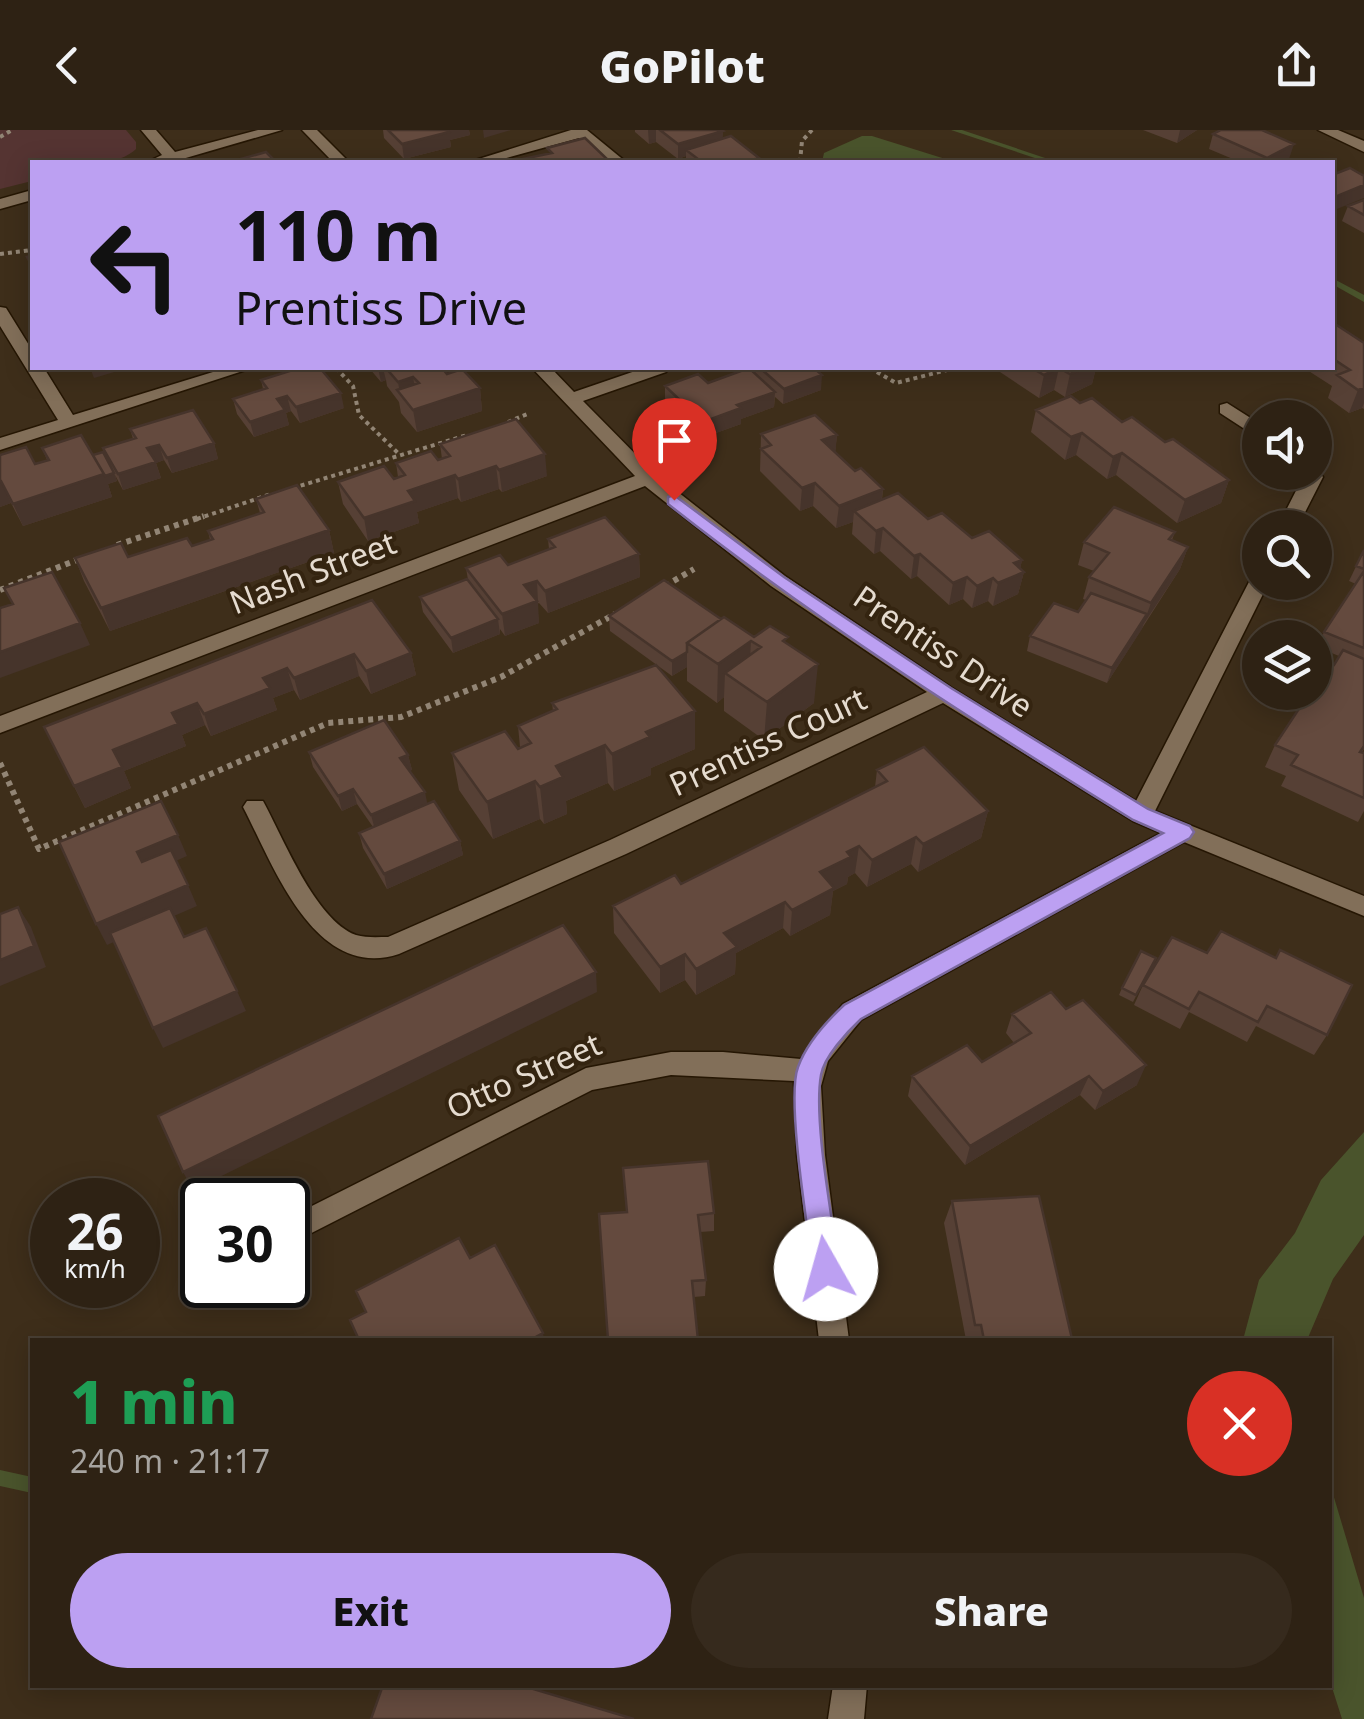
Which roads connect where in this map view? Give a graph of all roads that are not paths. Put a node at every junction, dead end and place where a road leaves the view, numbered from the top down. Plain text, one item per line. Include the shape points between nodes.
1 (148, 130) edge
2 (275, 130) edge
3 (309, 130) edge
4 (1325, 130) edge
5 (580, 131) edge
6 (1364, 147) edge
7 (172, 158) junction
8 (163, 160) edge
9 (339, 160) edge
10 (484, 160) edge
11 (616, 160) edge
12 (30, 196) edge
13 (0, 204) edge
14 (0, 312) edge
15 (30, 360) edge
16 (36, 370) edge
17 (236, 370) edge
18 (543, 370) edge
19 (654, 370) edge
20 (571, 399) junction
21 (1227, 409) dead end
22 (1242, 419) edge
23 (69, 423) junction
24 (0, 444) edge
25 (648, 478) junction
26 (1250, 600) edge
27 (944, 693) junction
28 (0, 725) edge
29 (254, 807) dead end
30 (1141, 815) junction
31 (1183, 832) junction
32 (1364, 906) edge
33 (808, 1071) junction
34 (310, 1221) edge
35 (834, 1338) edge
36 (850, 1688) edge
37 (846, 1719) edge

1 - 7 street
2 - 7 street
3 - 9 street
4 - 6 street
5 - 10 street
5 - 11 street
7 - 8 street
12 - 13 street
14 - 15 street
16 - 23 street
17 - 23 street
18 - 20 street, Prentiss Drive
19 - 20 street
20 - 25 street, Prentiss Drive
21 - 22 street
23 - 24 street
25 - 27 street, Prentiss Drive via 778,581
25 - 28 street, Nash Street
26 - 30 street
27 - 29 street, Prentiss Court via 390,948 363,948 339,938 313,910
27 - 30 street, Prentiss Drive
30 - 31 street, Prentiss Drive
31 - 32 street, Prentiss Drive
31 - 33 street via 852,1012
33 - 34 street, Otto Street via 702,1060 586,1080
33 - 35 street
36 - 37 street

